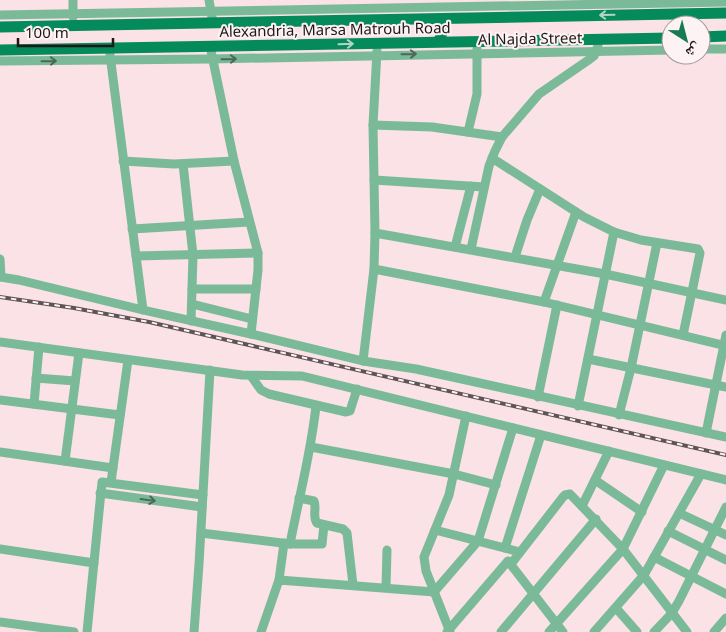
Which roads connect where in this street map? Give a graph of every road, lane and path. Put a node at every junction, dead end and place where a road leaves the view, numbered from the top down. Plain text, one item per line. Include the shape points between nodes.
1 (73, 0) edge
2 (209, 0) edge
3 (709, 1) edge
4 (655, 2) edge
5 (726, 2) edge
6 (317, 4) edge
7 (356, 4) edge
8 (370, 8) junction
9 (639, 9) junction
10 (211, 10) junction
11 (73, 13) junction
12 (726, 13) edge
13 (0, 15) edge
14 (439, 19) junction
15 (371, 20) junction
16 (213, 23) junction
17 (74, 26) junction
18 (0, 27) edge
19 (457, 30) junction
20 (726, 36) edge
21 (711, 37) edge
22 (600, 39) junction
23 (439, 41) junction
24 (478, 41) junction
25 (661, 42) edge
26 (655, 44) junction
27 (210, 46) junction
28 (278, 46) junction
29 (661, 46) edge
30 (109, 47) junction
31 (377, 49) junction
32 (711, 49) edge
33 (726, 49) edge
34 (0, 50) edge
35 (321, 51) junction
36 (596, 51) junction
37 (477, 53) junction
38 (279, 58) junction
39 (211, 59) junction
40 (111, 60) junction
41 (0, 62) edge
42 (373, 125) junction
43 (468, 132) junction
44 (502, 137) junction
45 (492, 158) junction
46 (123, 161) junction
47 (234, 161) junction
48 (183, 164) junction
49 (374, 180) junction
50 (471, 186) junction
51 (484, 187) junction
52 (540, 188) junction
53 (576, 212) junction
54 (250, 222) junction
55 (190, 226) junction
56 (132, 229) junction
57 (614, 232) junction
58 (376, 233) junction
59 (657, 243) junction
60 (455, 246) junction
61 (471, 249) junction
62 (258, 253) junction
63 (193, 255) junction
64 (136, 256) junction
65 (516, 257) junction
66 (0, 259) edge
67 (557, 265) junction
68 (374, 269) junction
69 (605, 274) junction
70 (0, 277) edge
71 (648, 284) junction
72 (256, 288) junction
73 (192, 289) junction
74 (691, 293) junction
75 (726, 300) edge
76 (544, 302) junction
77 (192, 304) junction
78 (557, 305) junction
79 (143, 310) junction
80 (598, 315) junction
81 (252, 319) junction
82 (191, 321) junction
83 (640, 325) junction
84 (251, 334) junction
85 (683, 335) junction
86 (726, 336) edge
87 (0, 342) edge
88 (725, 345) edge
89 (39, 347) junction
90 (79, 353) junction
91 (588, 359) junction
92 (128, 360) junction
93 (363, 361) junction
94 (631, 368) junction
95 (210, 370) junction
96 (252, 376) junction
97 (36, 378) junction
98 (75, 381) junction
99 (721, 386) edge
100 (357, 388) junction
101 (538, 397) junction
102 (0, 400) edge
103 (34, 404) junction
104 (316, 406) junction
105 (578, 406) junction
106 (72, 409) junction
107 (120, 414) junction
108 (619, 415) junction
109 (466, 416) junction
110 (513, 428) junction
111 (706, 433) junction
112 (542, 435) junction
113 (726, 437) edge
114 (311, 447) junction
115 (610, 451) junction
116 (0, 452) edge
117 (65, 461) junction
118 (664, 465) junction
119 (113, 468) junction
120 (454, 474) junction
121 (701, 474) junction
122 (595, 480) junction
123 (726, 480) edge
124 (111, 482) junction
125 (496, 484) junction
126 (100, 493) junction
127 (203, 495) junction
128 (299, 498) junction
129 (582, 506) junction
130 (202, 507) junction
131 (726, 507) edge
132 (642, 512) junction
133 (679, 513) junction
134 (596, 520) junction
135 (324, 525) junction
136 (435, 530) junction
137 (715, 530) junction
138 (668, 531) junction
139 (201, 533) junction
140 (726, 535) edge
141 (478, 541) junction
142 (287, 543) junction
143 (505, 548) junction
144 (0, 549) edge
145 (623, 549) junction
146 (387, 550) dead end
147 (705, 550) junction
148 (520, 552) junction
149 (654, 557) junction
150 (726, 560) edge
151 (94, 563) junction
152 (511, 564) junction
153 (644, 575) junction
154 (692, 577) junction
155 (279, 580) junction
156 (353, 585) junction
157 (386, 587) junction
158 (434, 592) junction
159 (533, 594) junction
160 (726, 594) edge
161 (616, 608) junction
162 (672, 612) junction
163 (726, 618) edge
164 (0, 622) edge
165 (556, 624) junction
166 (449, 631) edge
167 (74, 632) edge
168 (87, 632) edge
169 (194, 632) edge
170 (261, 632) edge
171 (500, 632) edge
172 (549, 632) edge
173 (563, 632) edge
174 (594, 632) edge
175 (637, 632) edge
176 (654, 632) edge
177 (687, 632) edge
178 (714, 632) edge

1 - 11 street
2 - 10 street
3 - 4 street
3 - 5 street
4 - 9 street
6 - 7 street
6 - 10 street
7 - 8 street
8 - 9 street
8 - 15 main road
9 - 12 main road, Alexandria, Marsa Matrouh Road
9 -> 19 main road, Alexandria, Marsa Matrouh Road
10 - 11 street
10 - 16 street
11 - 13 street
11 - 17 street
14 - 15 main road, Alexandria, Marsa Matrouh Road
14 - 19 main road, Alexandria, Marsa Matrouh Road
14 - 23 main road via 443,30
15 - 16 main road, Alexandria, Marsa Matrouh Road
16 - 17 main road, Alexandria, Marsa Matrouh Road
17 - 18 main road, Alexandria, Marsa Matrouh Road
19 - 23 main road, Alexandria, Marsa Matrouh Road
19 - 24 main road, Alexandria, Marsa Matrouh Road
20 - 21 main road
22 - 24 main road, Alexandria, Marsa Matrouh Road
22 - 26 main road, Alexandria, Marsa Matrouh Road
22 - 36 street
23 - 31 main road, Alexandria, Marsa Matrouh Road
24 - 37 street
25 - 26 main road, Alexandria, Marsa Matrouh Road
26 - 29 street, Al Najda Street
26 - 36 street, Al Najda Street
27 - 28 main road, Alexandria, Marsa Matrouh Road
27 - 30 main road, Alexandria, Marsa Matrouh Road
27 - 39 street
28 - 35 main road, Alexandria, Marsa Matrouh Road
28 - 38 main road
30 - 34 main road, Alexandria, Marsa Matrouh Road
30 - 40 street
35 -> 31 main road, Alexandria, Marsa Matrouh Road
31 -> 37 street, Al Najda Street
31 - 42 street
32 - 33 street
35 - 38 street
36 - 37 street, Al Najda Street
36 - 44 street via 590,59 539,94
37 - 43 street via 477,94
39 -> 38 street
39 - 40 street
39 - 47 street
41 -> 40 street
40 - 46 street
42 - 43 street
42 - 49 street
43 - 44 street
44 - 45 street
45 - 51 street
45 - 52 street
46 - 48 street
46 - 56 street
47 - 48 street
47 - 54 street
48 - 55 street
49 - 50 street
49 - 58 street
50 - 51 street
50 - 60 street
51 - 61 street
52 - 53 street
52 - 65 street
53 - 57 street
53 - 67 street
54 - 55 street
54 - 62 street
55 - 56 street
55 - 63 street
56 - 64 street
57 - 59 street
57 - 69 street
58 - 60 street
58 - 68 street
59 - 71 street
59 - 74 street via 699,251
60 - 61 street
61 - 65 street
62 - 63 street
62 - 72 street
63 - 64 street
63 - 73 street
64 - 79 street
65 - 67 street
66 - 70 street
67 - 69 street
67 - 76 street
68 - 76 street
68 - 93 street
69 - 71 street
69 - 80 street
70 - 79 street
71 - 74 street
71 - 83 street
72 - 73 street
72 - 81 street
73 - 77 street
74 - 75 street
74 - 85 street
76 - 78 street
77 - 81 street
77 - 82 street
78 - 80 street
78 - 101 street
79 - 82 street
80 - 83 street
80 - 91 street
81 - 84 street
82 - 84 street
83 - 85 street
83 - 94 street
84 - 93 street
85 - 88 street
86 - 88 street
87 - 89 street
88 - 99 street
89 - 90 street
89 - 97 street
90 - 92 street
90 - 98 street
91 - 94 street
91 - 105 street
92 - 95 street
92 - 107 street
93 - 101 street via 416,369
94 - 99 street
94 - 108 street
95 - 96 street
95 - 127 street
96 - 100 street via 296,375
96 - 104 street via 265,392
97 - 98 street
97 - 103 street
98 - 106 street
99 - 111 street
100 - 104 street via 350,412
100 - 109 street
101 - 105 street
102 - 103 street
103 - 106 street
104 - 114 street
105 - 108 street
106 - 107 street
106 - 117 street
107 - 119 street
108 - 111 street
109 - 110 street
109 - 120 street
110 - 112 street
110 - 125 street
111 - 113 street
112 - 115 street
112 - 143 street
114 - 120 street
114 - 128 street
115 - 118 street
115 - 122 street
116 - 117 street
117 - 119 street
118 - 121 street
118 - 132 street
119 - 124 street
120 - 125 street
120 - 136 street
121 - 123 street
121 - 133 street
122 - 129 street
122 - 132 street
124 - 126 street via 102,482
124 - 127 street
125 - 141 street
126 -> 130 street
126 - 151 street
127 - 130 street
128 - 135 street via 314,501 315,521
128 - 142 street
129 - 134 street
129 - 148 street via 570,494 565,495
130 - 139 street
131 - 137 street
132 - 145 street
133 - 137 street
133 - 138 street
134 - 145 street
134 - 159 street
135 - 142 street via 322,544
135 - 156 street via 347,533
136 - 141 street
136 - 158 street via 424,558
137 - 140 street
137 - 147 street
138 - 147 street
138 - 149 street
139 - 142 street
139 - 169 street
141 - 143 street
141 - 158 street
142 - 155 street
143 - 148 street
144 - 151 street
145 - 153 street
145 - 165 street
146 - 157 street
147 - 150 street
147 - 154 street
148 - 152 street
149 - 153 street
149 - 154 street
151 - 168 street
152 - 159 street
152 - 166 street via 507,562
153 - 161 street
153 - 162 street
154 - 160 street
154 - 162 street
155 - 156 street
155 - 170 street
156 - 157 street
157 - 158 street
158 - 166 street
159 - 165 street
159 - 171 street
161 - 174 street
161 - 175 street
162 - 176 street
162 - 177 street
163 - 178 street
164 - 167 street
165 - 172 street
165 - 173 street

